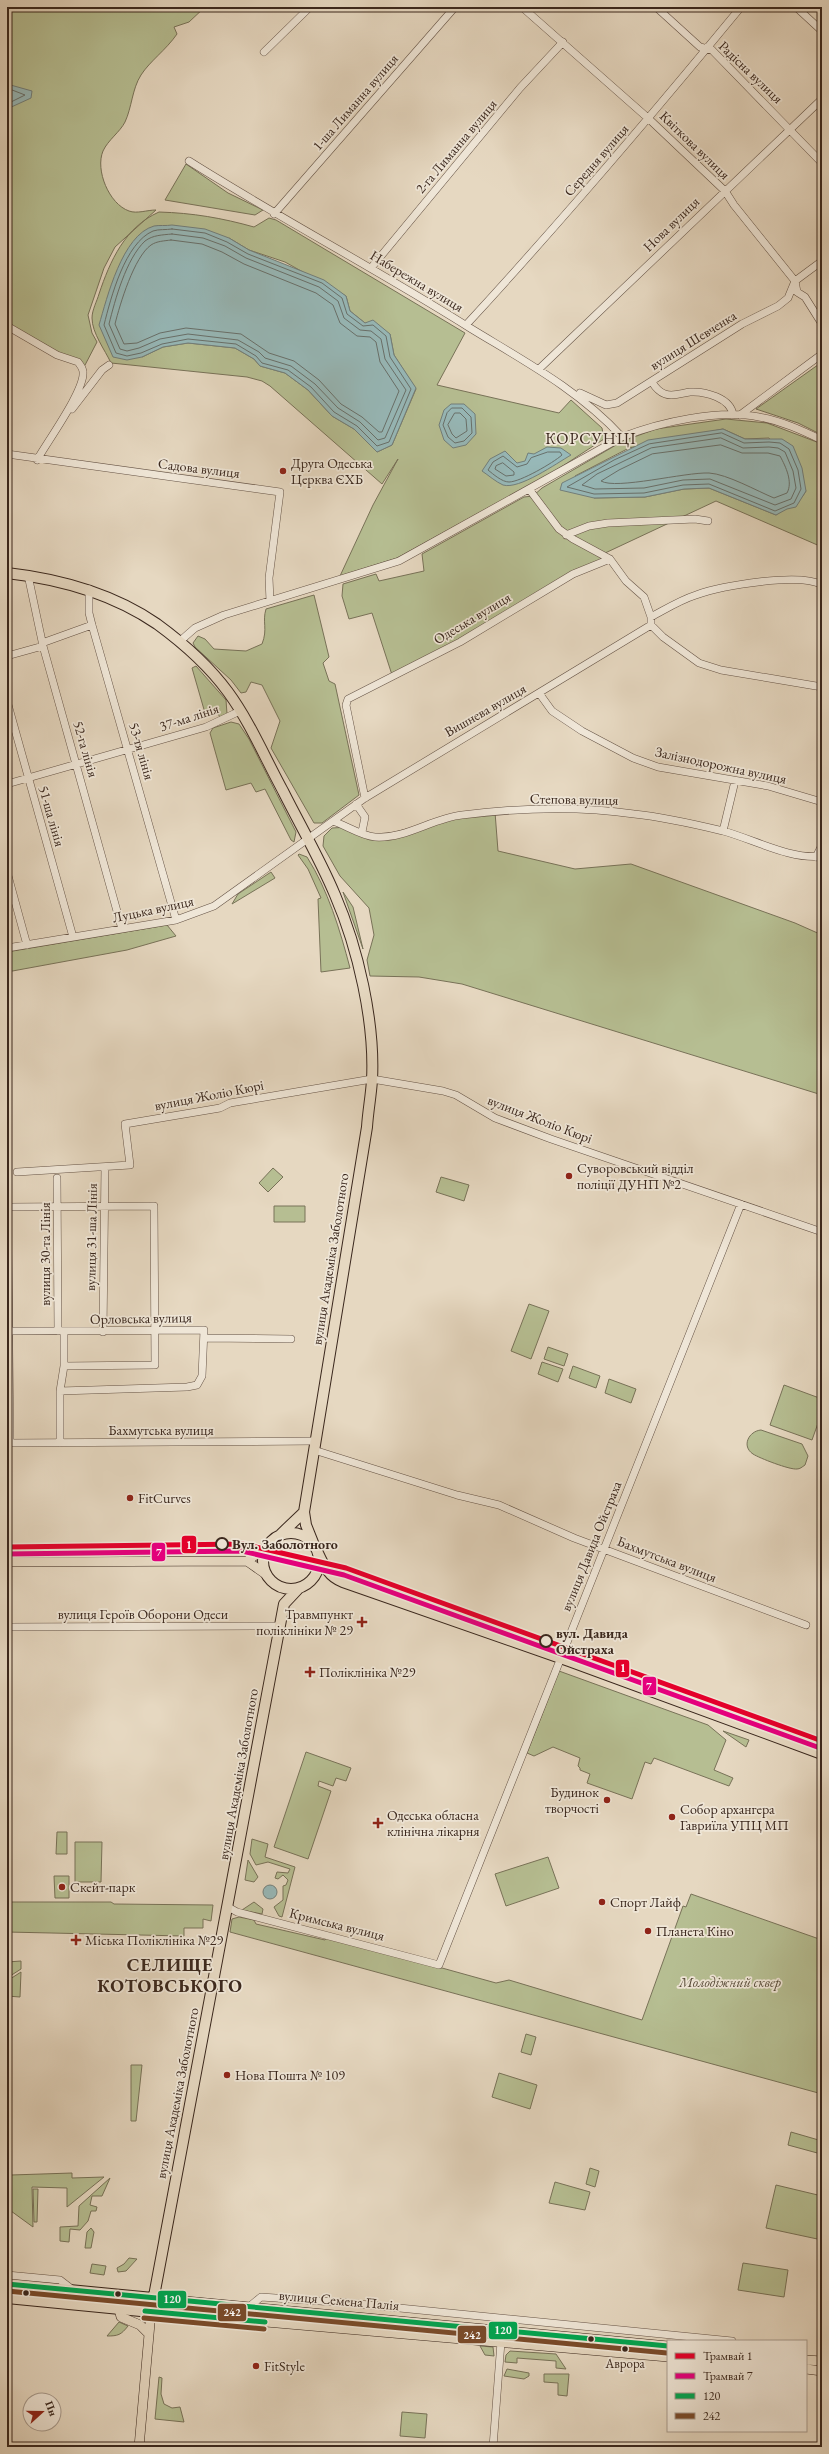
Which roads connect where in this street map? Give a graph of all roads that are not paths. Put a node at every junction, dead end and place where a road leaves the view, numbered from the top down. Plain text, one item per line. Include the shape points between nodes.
1 (310, 7) edge
2 (455, 7) edge
3 (522, 7) edge
4 (656, 7) edge
5 (741, 7) edge
6 (796, 7) edge
7 (822, 31) edge
8 (563, 42) junction
9 (707, 48) junction
10 (264, 52) dead end
11 (822, 99) edge
12 (649, 119) junction
13 (790, 129) junction
14 (189, 161) dead end
15 (822, 163) edge
16 (725, 191) junction
17 (274, 214) junction
18 (822, 261) edge
19 (371, 268) junction
20 (795, 281) junction
21 (822, 324) edge
22 (466, 325) junction
23 (7, 326) edge
24 (822, 354) edge
25 (109, 365) dead end
26 (539, 370) junction
27 (652, 382) junction
28 (564, 385) junction
29 (737, 415) junction
30 (63, 416) junction
31 (622, 437) junction
32 (822, 440) edge
33 (7, 454) edge
34 (37, 460) junction
35 (529, 489) junction
36 (708, 521) dead end
37 (566, 535) junction
38 (610, 559) junction
39 (7, 573) edge
40 (28, 575) junction
41 (822, 585) edge
42 (89, 590) junction
43 (270, 601) junction
44 (651, 617) junction
45 (651, 624) junction
46 (92, 625) junction
47 (179, 642) junction
48 (43, 644) junction
49 (7, 656) edge
50 (822, 686) edge
51 (539, 694) junction
52 (7, 701) edge
53 (240, 711) junction
54 (128, 749) junction
55 (76, 763) junction
56 (28, 778) junction
57 (735, 781) junction
58 (7, 784) edge
59 (365, 798) junction
60 (822, 802) edge
61 (356, 804) junction
62 (332, 821) junction
63 (723, 831) junction
64 (362, 832) junction
65 (308, 840) junction
66 (822, 845) edge
67 (819, 857) edge
68 (7, 872) edge
69 (176, 920) junction
70 (122, 929) junction
71 (73, 937) junction
72 (27, 945) junction
73 (7, 948) edge
74 (372, 1079) junction
75 (7, 1158) edge
76 (105, 1167) junction
77 (17, 1172) dead end
78 (57, 1178) dead end
79 (741, 1204) junction
80 (104, 1206) junction
81 (9, 1207) junction
82 (58, 1207) junction
83 (822, 1232) edge
84 (155, 1330) junction
85 (9, 1331) edge
86 (61, 1331) junction
87 (103, 1332) junction
88 (204, 1338) junction
89 (291, 1339) dead end
90 (64, 1366) junction
91 (60, 1391) junction
92 (9, 1443) edge
93 (60, 1443) junction
94 (315, 1446) junction
95 (304, 1512) junction
96 (281, 1534) junction
97 (267, 1547) junction
98 (316, 1549) junction
99 (604, 1549) junction
100 (247, 1561) junction
101 (7, 1562) edge
102 (270, 1579) junction
103 (334, 1579) junction
104 (303, 1586) junction
105 (284, 1604) junction
106 (806, 1625) dead end
107 (280, 1626) junction
108 (7, 1627) edge
109 (560, 1658) junction
110 (822, 1754) edge
111 (228, 1907) junction
112 (439, 1965) joint
113 (7, 2275) edge
114 (7, 2284) edge
115 (73, 2290) junction
116 (7, 2298) edge
117 (153, 2298) junction
118 (349, 2303) junction
119 (250, 2306) junction
120 (119, 2309) junction
121 (151, 2312) junction
122 (348, 2316) junction
123 (469, 2326) junction
124 (149, 2334) junction
125 (468, 2338) junction
126 (722, 2340) edge
127 (502, 2342) junction
128 (667, 2346) edge
129 (667, 2357) edge
130 (807, 2360) edge
131 (822, 2361) edge
132 (807, 2369) edge
133 (822, 2371) edge
134 (139, 2447) edge
135 (493, 2447) edge

1 - 10 street
2 - 17 street, 1-ша Лиманна вулиця
3 - 8 street, Квіткова вулиця
4 - 9 street, Радісна вулиця via 700,46
5 - 9 street, Середня вулиця
6 - 7 street
8 - 12 street, Квіткова вулиця
8 - 19 street, 2-га Лиманна вулиця via 520,88
9 - 12 street, Середня вулиця
9 - 13 street, Радісна вулиця via 755,92
11 - 13 street, Нова вулиця
12 - 16 street, Квіткова вулиця
12 - 22 street, Середня вулиця via 546,238
13 - 15 street, Радісна вулиця
13 - 16 street, Нова вулиця
14 - 17 street, Набережна вулиця
16 - 20 street, Квіткова вулиця
16 - 26 street, Нова вулиця
17 - 19 street, Набережна вулиця
18 - 20 street, вулиця Шевченка
19 - 22 street, Набережна вулиця
20 - 21 street, Квіткова вулиця via 797,292 805,297
20 - 27 street, вулиця Шевченка via 788,298 778,306 742,324
22 - 26 street, Набережна вулиця
23 - 30 street via 57,355 73,359 81,366 82,381
24 - 29 street
25 - 30 street via 102,370 74,407
26 - 28 street, Набережна вулиця
27 - 28 street, вулиця Шевченка via 618,403 606,405
27 - 29 street via 666,395 698,392 723,400
28 - 31 street, Набережна вулиця via 603,416
29 - 31 street via 656,425
29 - 32 street via 783,422
30 - 34 street
31 - 35 street
33 - 34 street, Садова вулиця
34 - 43 street, Садова вулиця via 280,492 270,578
35 - 37 street via 550,519
35 - 43 street via 399,561
36 - 37 street via 695,518 608,523 589,526
37 - 38 street
38 - 44 street via 626,581 644,597
38 - 59 street, Одеська вулиця via 567,578 460,642 348,699 346,705
39 - 40 highway, вулиця Академіка Заболотного
40 - 42 highway, вулиця Академіка Заболотного
40 - 48 street, 52-га лінія
41 - 44 street via 813,580 767,581 725,588 694,595
42 - 46 street, 53-тя лінія
42 - 47 highway, вулиця Академіка Заболотного via 138,613
43 - 47 street via 208,622
44 - 45 street
45 - 50 street via 663,637 699,663 721,670
45 - 51 street, Вишнева вулиця
46 - 48 street
46 - 54 street, 53-тя лінія
47 - 53 highway, вулиця Академіка Заболотного via 216,677
48 - 49 street
48 - 55 street, 52-га лінія
51 - 57 street, Залізнодорожна вулиця via 552,711 582,731 633,758 658,767
51 - 59 street, Вишнева вулиця
52 - 56 street, 51-ша лінія
53 - 54 street, 37-ма лінія via 206,727
53 - 65 highway, вулиця Академіка Заболотного
54 - 55 street, 37-ма лінія
54 - 69 street, 53-тя лінія
55 - 56 street, 37-ма лінія
55 - 70 street, 52-га лінія
56 - 58 street, 37-ма лінія
56 - 71 street, 51-ша лінія
57 - 60 street, Залізнодорожна вулиця via 768,786
57 - 63 street
59 - 61 street, Вишнева вулиця
61 - 62 street, Вишнева вулиця
61 - 64 street via 365,817
62 - 64 street, Степова вулиця
62 - 65 street, Луцька вулиця
63 - 64 street, Степова вулиця via 634,814 586,810 510,811 461,815 416,830 376,837
63 - 67 street, Степова вулиця via 779,850
65 - 69 street, Луцька вулиця via 214,906
65 - 74 highway, вулиця Академіка Заболотного via 335,894 359,967 366,1009
66 - 67 street
68 - 72 street
69 - 70 street, Луцька вулиця
70 - 71 street, Луцька вулиця
71 - 72 street, Луцька вулиця
72 - 73 street, Луцька вулиця
74 - 76 street, вулиця Жоліо Кюрі via 125,1124 130,1165
74 - 79 street, вулиця Жоліо Кюрі via 456,1095 496,1118
74 - 94 highway, вулиця Академіка Заболотного
75 - 81 street
76 - 77 street
76 - 80 street, вулиця 31-ша Лінія
78 - 82 street, вулиця 30-та Лінія
79 - 83 street, вулиця Жоліо Кюрі
79 - 99 street, вулиця Давида Ойстраха
80 - 82 street
80 - 84 street via 154,1206
80 - 87 street, вулиця 31-ша Лінія
81 - 82 street
81 - 85 street
82 - 86 street, вулиця 30-та Лінія
84 - 87 street, Орловська вулиця
84 - 88 street, Орловська вулиця via 204,1330
84 - 90 street via 156,1365
85 - 86 street, Орловська вулиця
85 - 92 street
86 - 87 street, Орловська вулиця
86 - 90 street, вулиця 30-та Лінія
88 - 89 street, Орловська вулиця
88 - 91 street via 202,1376 192,1387
90 - 91 street, вулиця 30-та Лінія
91 - 93 street, вулиця 30-та Лінія
92 - 93 street, Бахмутська вулиця
93 - 94 street, Бахмутська вулиця
94 - 95 highway, вулиця Академіка Заболотного
94 - 99 street, Бахмутська вулиця via 457,1495 499,1505
95 - 96 highway
95 - 98 highway, вулиця Академіка Заболотного via 307,1529
96 - 97 highway
96 - 98 highway via 300,1534
97 - 100 main road
97 - 102 highway via 263,1559
98 - 103 highway
98 - 104 highway via 318,1572
99 - 106 street, Бахмутська вулиця
99 - 109 street, вулиця Давида Ойстраха
100 - 101 main road
100 - 102 main road
102 - 104 highway via 281,1587
102 - 105 highway
103 - 104 highway
103 - 109 highway
104 - 105 highway
105 - 107 highway, вулиця Академіка Заболотного
107 - 108 street, вулиця Героїв Оборони Одеси
107 - 111 highway, вулиця Академіка Заболотного
109 - 110 highway
109 - 112 street, вулиця Давида Ойстраха
111 - 112 street, Кримська вулиця via 238,1912
111 - 117 highway, вулиця Академіка Заболотного
113 - 115 street via 60,2280
114 - 115 highway, вулиця Семена Палія
115 - 117 highway, вулиця Семена Палія
116 - 120 highway, вулиця Семена Палія
117 - 119 main road, вулиця Семена Палія
117 - 121 highway, вулиця Академіка Заболотного
118 - 119 street via 261,2296
118 - 122 street
118 - 126 street
119 - 122 main road, вулиця Семена Палія
120 - 121 highway, вулиця Семена Палія
120 - 124 main road via 121,2317 140,2325
121 - 124 main road, вулиця Академіка Заболотного
121 - 125 main road, вулиця Семена Палія
122 - 123 main road, вулиця Семена Палія
123 - 125 main road
123 - 128 main road, вулиця Семена Палія
124 - 134 main road, вулиця Академіка Заболотного
125 - 127 main road, вулиця Семена Палія
127 - 129 main road, вулиця Семена Палія
127 - 135 street
130 - 131 main road
132 - 133 main road

